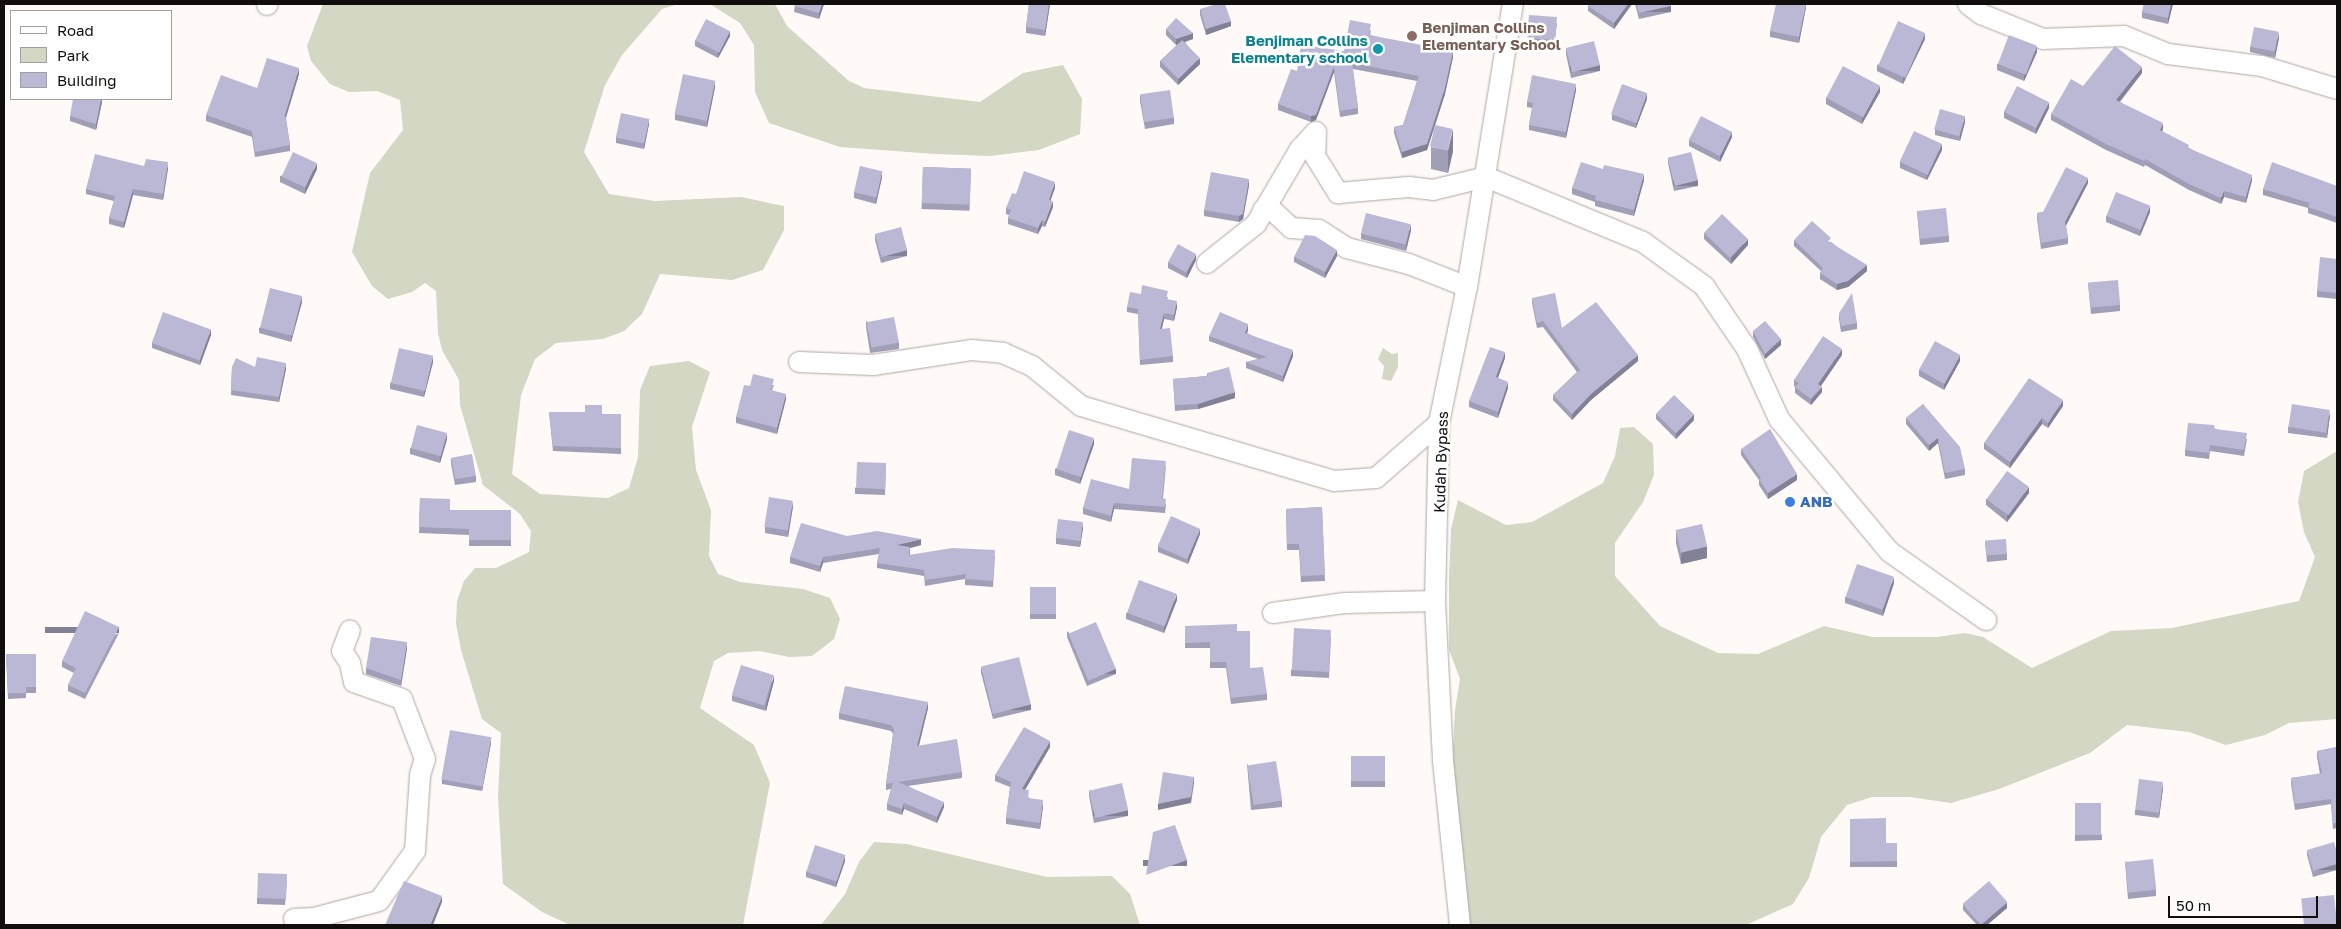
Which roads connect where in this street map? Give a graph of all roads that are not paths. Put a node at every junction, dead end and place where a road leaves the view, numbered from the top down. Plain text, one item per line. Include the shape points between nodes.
1 (1514, 4) edge
2 (1968, 4) edge
3 (2337, 90) edge
4 (1486, 177) junction
5 (1264, 210) junction
6 (1207, 264) dead end
7 (1467, 286) junction
8 (799, 362) dead end
9 (1439, 423) junction
10 (1435, 601) junction
11 (1273, 613) dead end
12 (1986, 620) dead end
13 (350, 630) dead end
14 (294, 919) dead end
15 (1460, 925) edge

1 - 4 street, Kudah Bypass
2 - 3 street via 1980,14 2043,38 2124,36 2168,54 2262,66
4 - 5 street via 1433,190 1409,187 1338,193 1315,156 1316,132 1300,149
4 - 7 street, Kudah Bypass
4 - 12 street via 1643,242 1704,286 1747,349 1779,419 1802,450 1890,552
5 - 6 street via 1256,224
5 - 7 street via 1273,212 1291,228 1319,230 1346,248 1409,264
7 - 9 street, Kudah Bypass
8 - 9 street via 873,365 971,350 1003,353 1032,366 1081,406 1334,481 1376,478
9 - 10 street, Kudah Bypass
10 - 11 street via 1345,603
10 - 15 street, Kudah Bypass via 1443,760
13 - 14 street via 342,651 354,682 402,699 425,759 420,774 415,852 379,901 314,918

